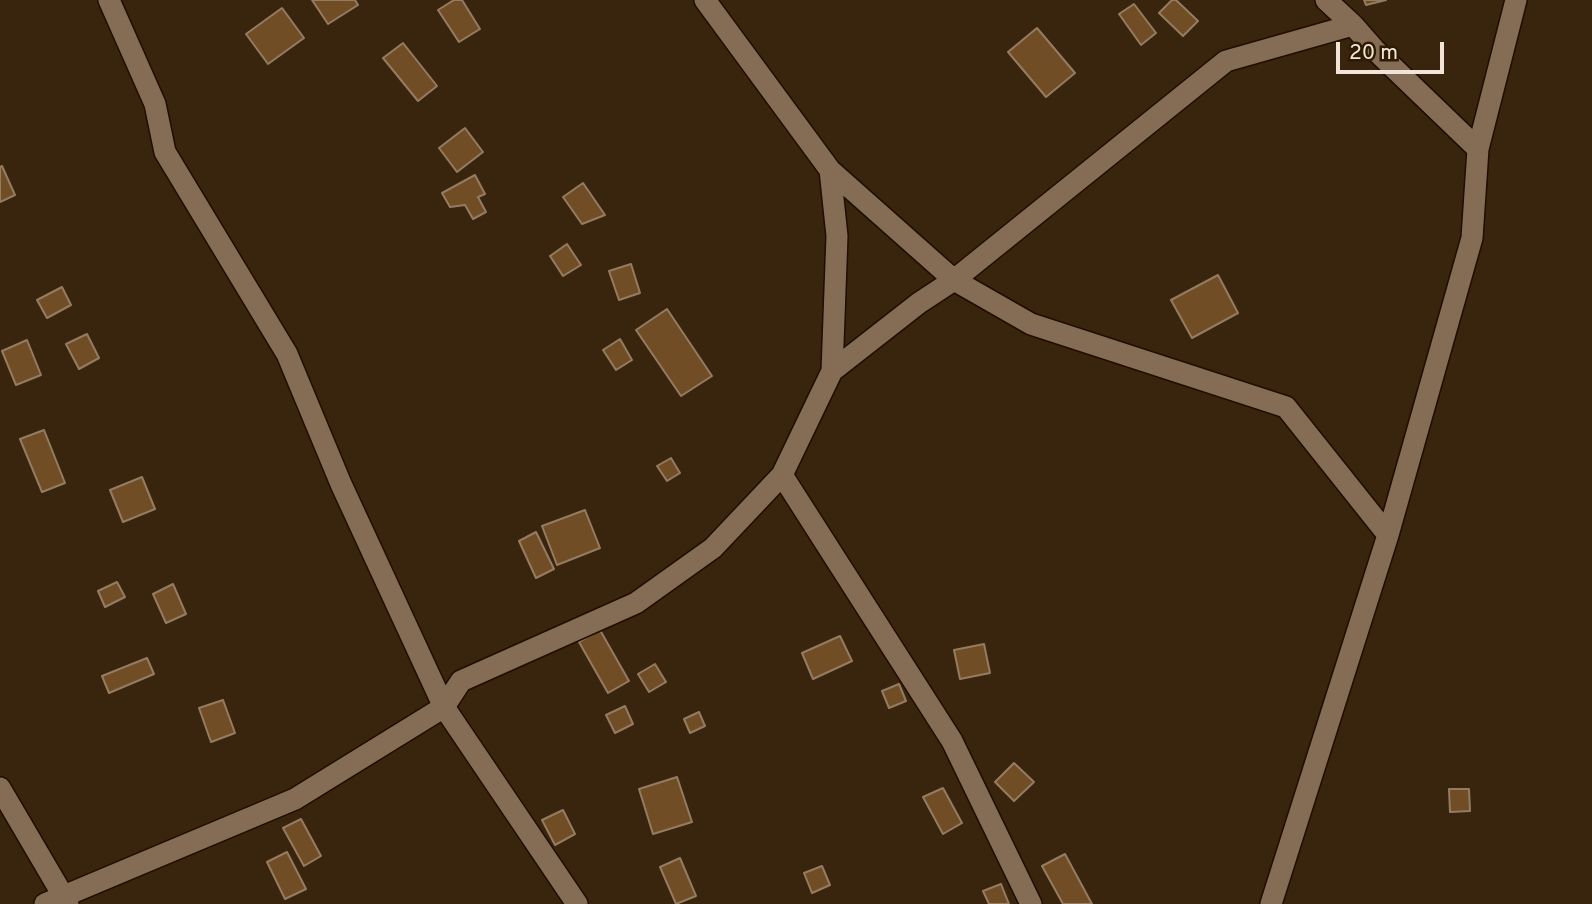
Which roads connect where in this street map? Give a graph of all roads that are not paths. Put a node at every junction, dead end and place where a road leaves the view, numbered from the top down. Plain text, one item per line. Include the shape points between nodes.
1 (110, 0) edge
2 (705, 0) edge
3 (1326, 0) edge
4 (1516, 0) edge
5 (1353, 25) junction
6 (1478, 149) junction
7 (830, 170) junction
8 (954, 280) junction
9 (832, 371) junction
10 (782, 475) junction
11 (1388, 535) junction
12 (444, 707) junction
13 (0, 788) edge
14 (58, 901) edge
15 (578, 904) edge
16 (1031, 904) edge
17 (1271, 904) edge

1 - 12 street via 155,104 165,152 287,354
2 - 7 street
3 - 5 street
4 - 6 street
5 - 6 street
5 - 8 street via 1226,61
6 - 11 street via 1472,238
7 - 8 street
7 - 9 street via 837,236
8 - 9 street
8 - 11 street via 1031,324 1286,407
9 - 10 street
10 - 12 street via 713,548 636,603 461,681
10 - 16 street via 952,741
11 - 17 street
12 - 14 street via 295,799
12 - 15 street
13 - 14 street

